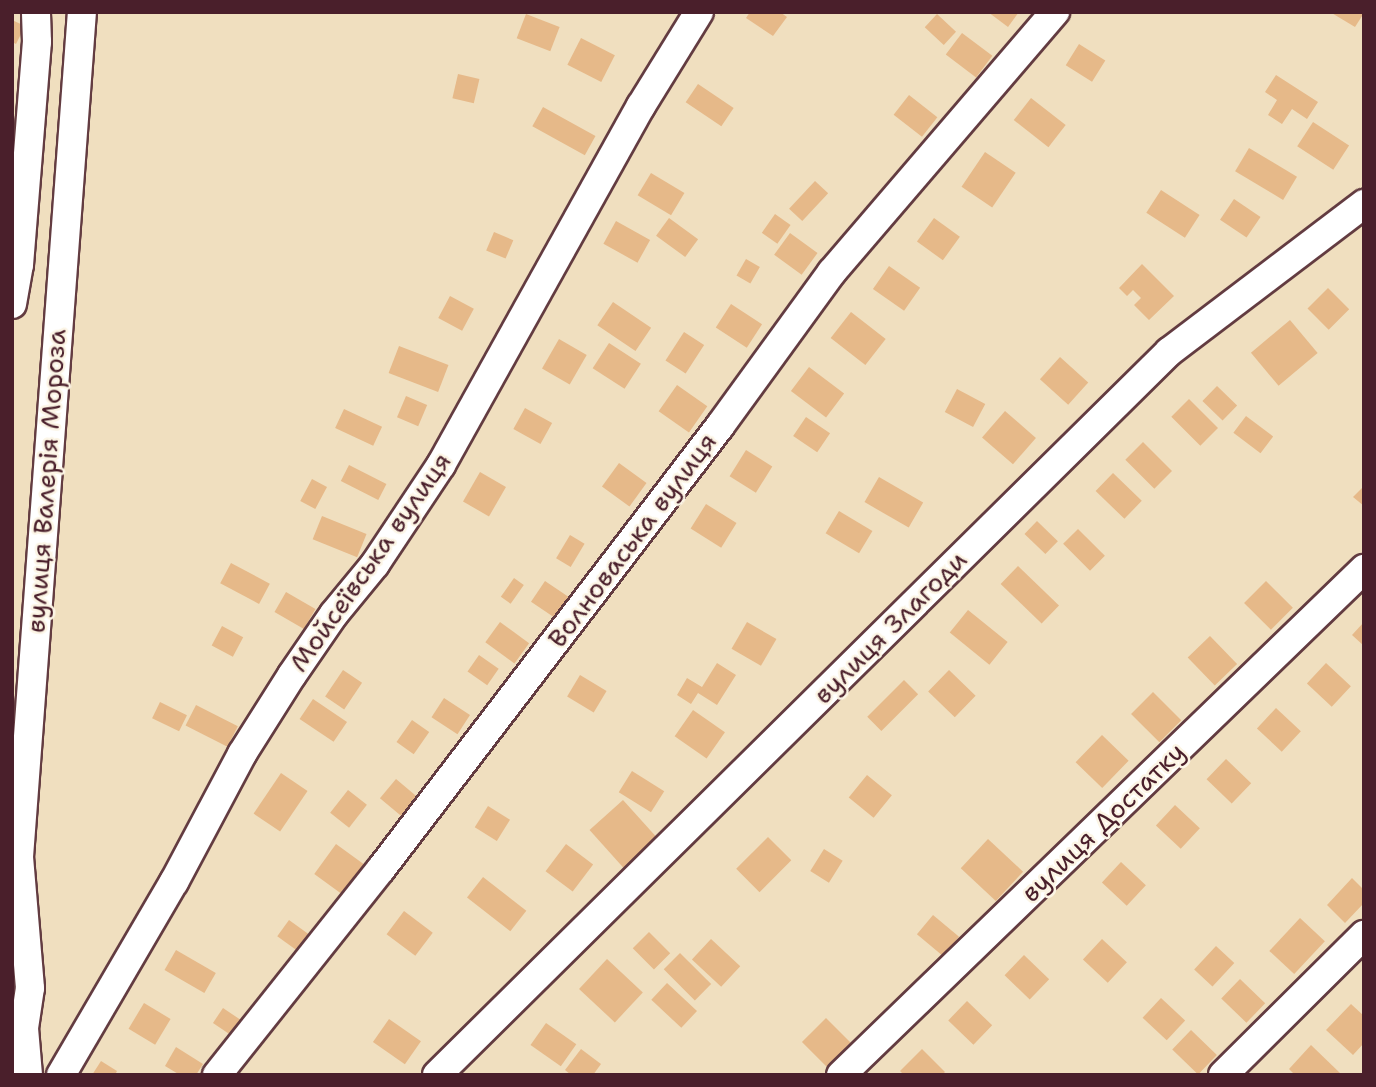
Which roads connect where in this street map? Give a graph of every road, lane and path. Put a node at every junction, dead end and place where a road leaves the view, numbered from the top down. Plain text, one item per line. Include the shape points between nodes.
1 (36, 12) edge
2 (82, 12) edge
3 (699, 12) edge
4 (1055, 12) edge
5 (1364, 204) edge
6 (12, 303) edge
7 (1364, 569) edge
8 (1364, 935) edge
9 (28, 1075) edge
10 (61, 1075) edge
11 (217, 1075) edge
12 (437, 1075) edge
13 (841, 1075) edge
14 (1223, 1075) edge

1 - 6 street via 19,265
2 - 9 street, вулиця Валерія Мороза via 19,857 30,988 24,1028
3 - 10 street, Мойсеївська вулиця via 641,106 441,465 375,564 334,614 242,754 174,882
4 - 11 street, Волноваська вулиця via 832,272 720,426
5 - 12 street, вулиця Злагоди via 1169,352
7 - 13 street, вулиця Достатку
8 - 14 street

